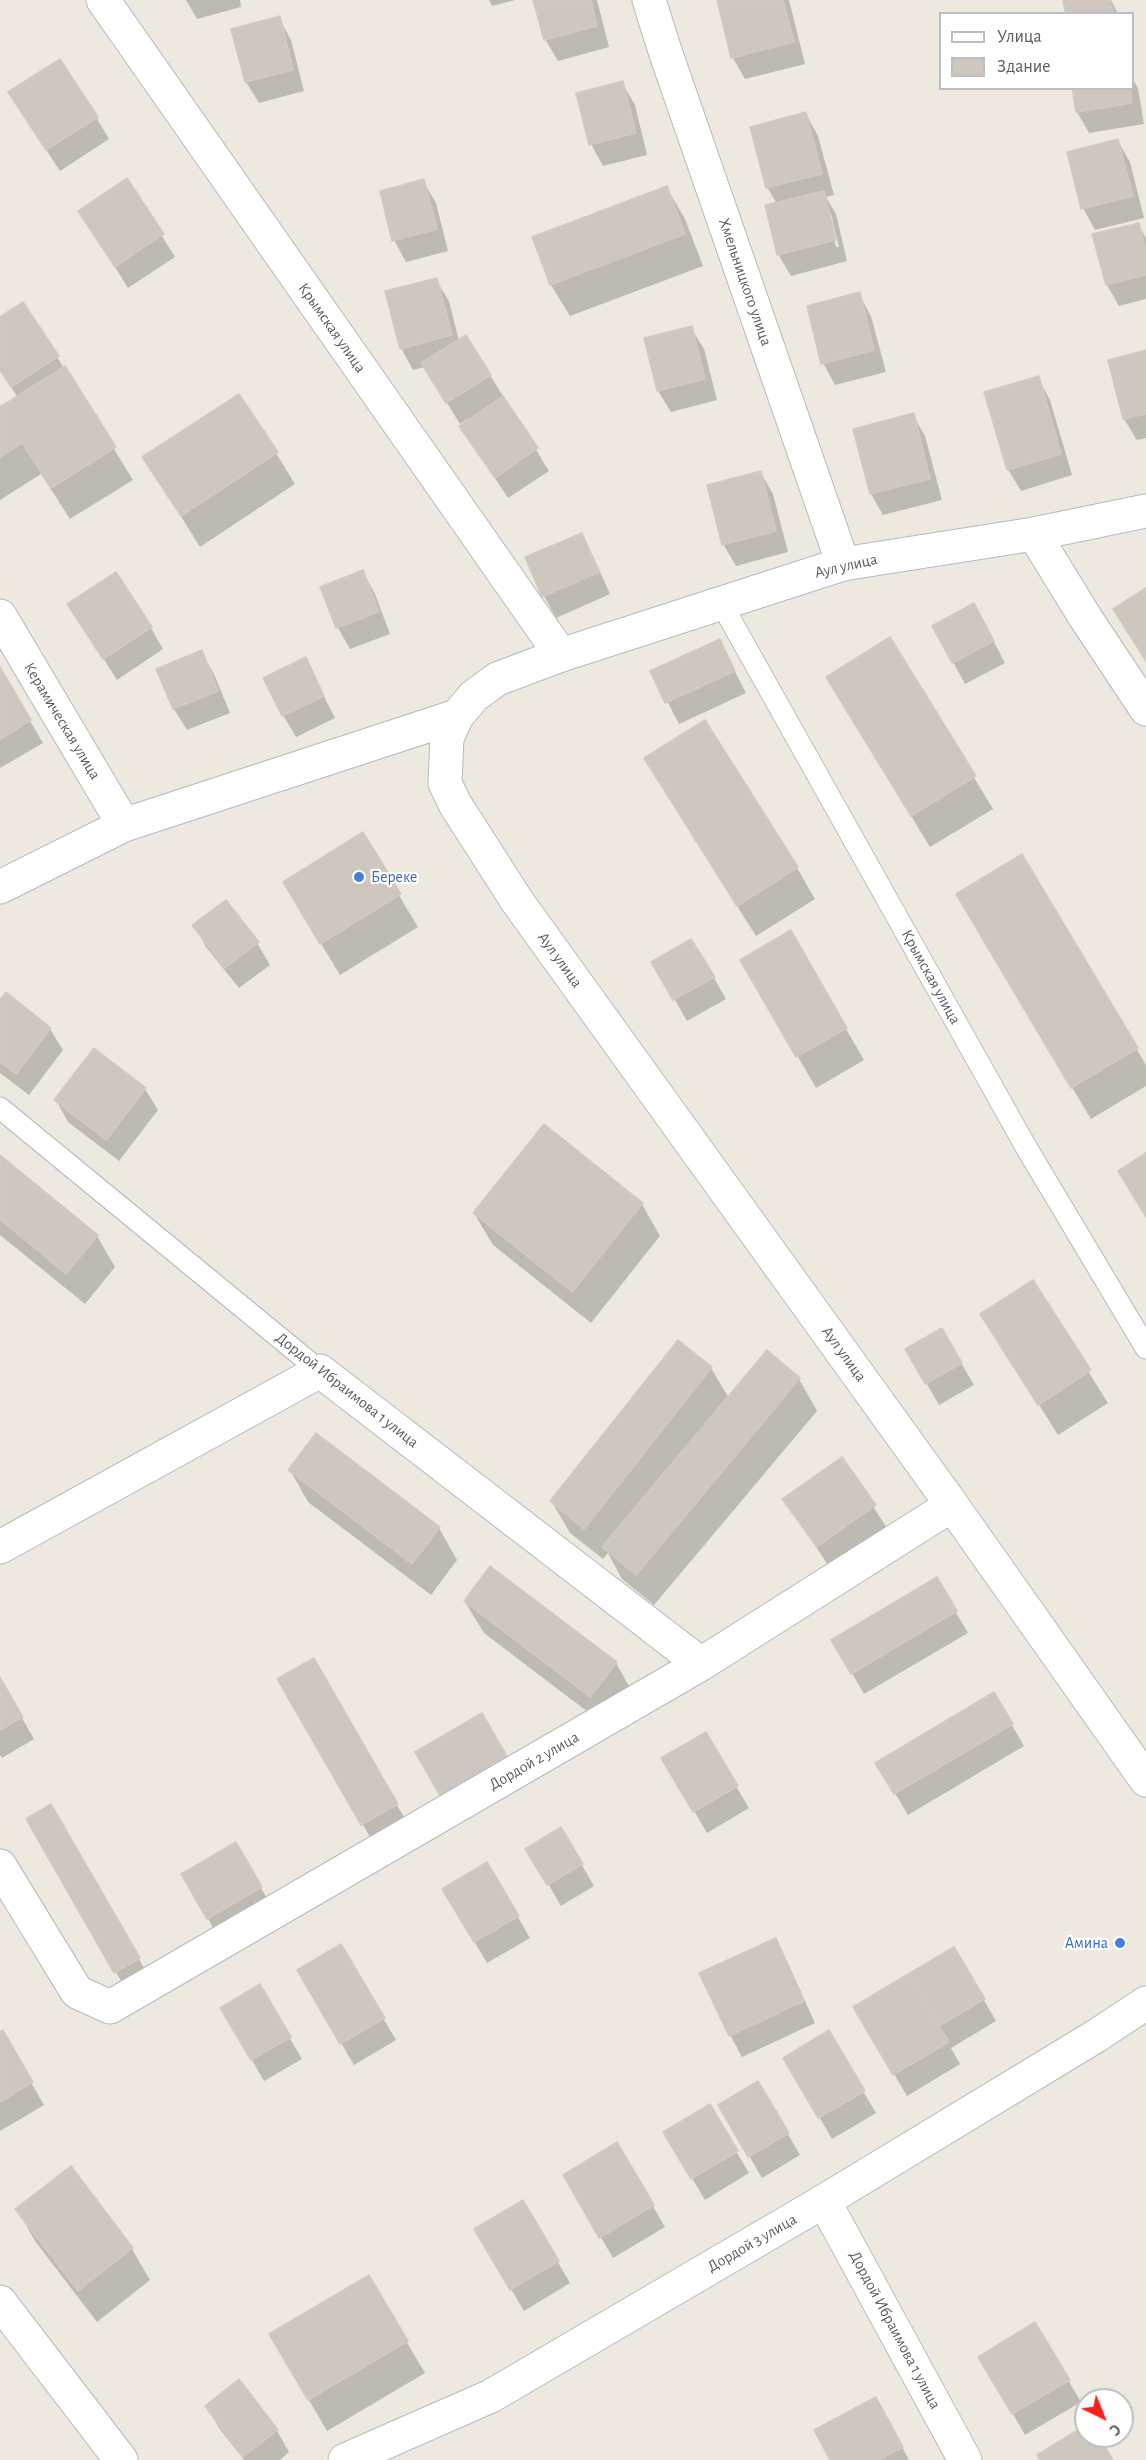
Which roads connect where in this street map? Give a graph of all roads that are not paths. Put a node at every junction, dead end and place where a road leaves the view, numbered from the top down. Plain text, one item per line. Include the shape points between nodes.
1 (103, 0) edge
2 (650, 0) edge
3 (1146, 511) edge
4 (1034, 534) junction
5 (843, 564) junction
6 (721, 603) junction
7 (0, 616) edge
8 (561, 655) junction
9 (1146, 709) edge
10 (457, 717) junction
11 (124, 825) junction
12 (0, 887) edge
13 (0, 1108) edge
14 (1146, 1348) edge
15 (320, 1371) junction
16 (952, 1505) junction
17 (0, 1547) edge
18 (700, 1664) junction
19 (1146, 1779) edge
20 (0, 1866) edge
21 (1146, 2003) edge
22 (824, 2201) junction
23 (0, 2302) edge
24 (121, 2460) edge
25 (345, 2460) edge
26 (965, 2460) edge

1 - 8 street, Крымская улица
2 - 5 street, Хмельницкого улица
3 - 4 street, Аул улица
4 - 5 street, Аул улица
4 - 9 street
5 - 6 street, Аул улица
6 - 8 street, Аул улица
6 - 14 lane, Крымская улица via 1020,1137
7 - 11 street, Керамическая улица
8 - 10 street, Аул улица via 497,679 474,696
10 - 11 street
10 - 16 street, Аул улица via 447,738 444,759 445,783 455,804 517,901
11 - 12 street
13 - 15 lane, Дордой Ибраимова 1 улица
15 - 17 street
15 - 18 street, Дордой Ибраимова 1 улица
16 - 18 street, Дордой 2 улица
16 - 19 street, Аул улица
18 - 20 street, Дордой 2 улица via 110,2007 77,1992
21 - 22 street, Дордой 3 улица
22 - 25 street, Дордой 3 улица via 491,2396
22 - 26 street, Дордой Ибраимова 1 улица
23 - 24 street

